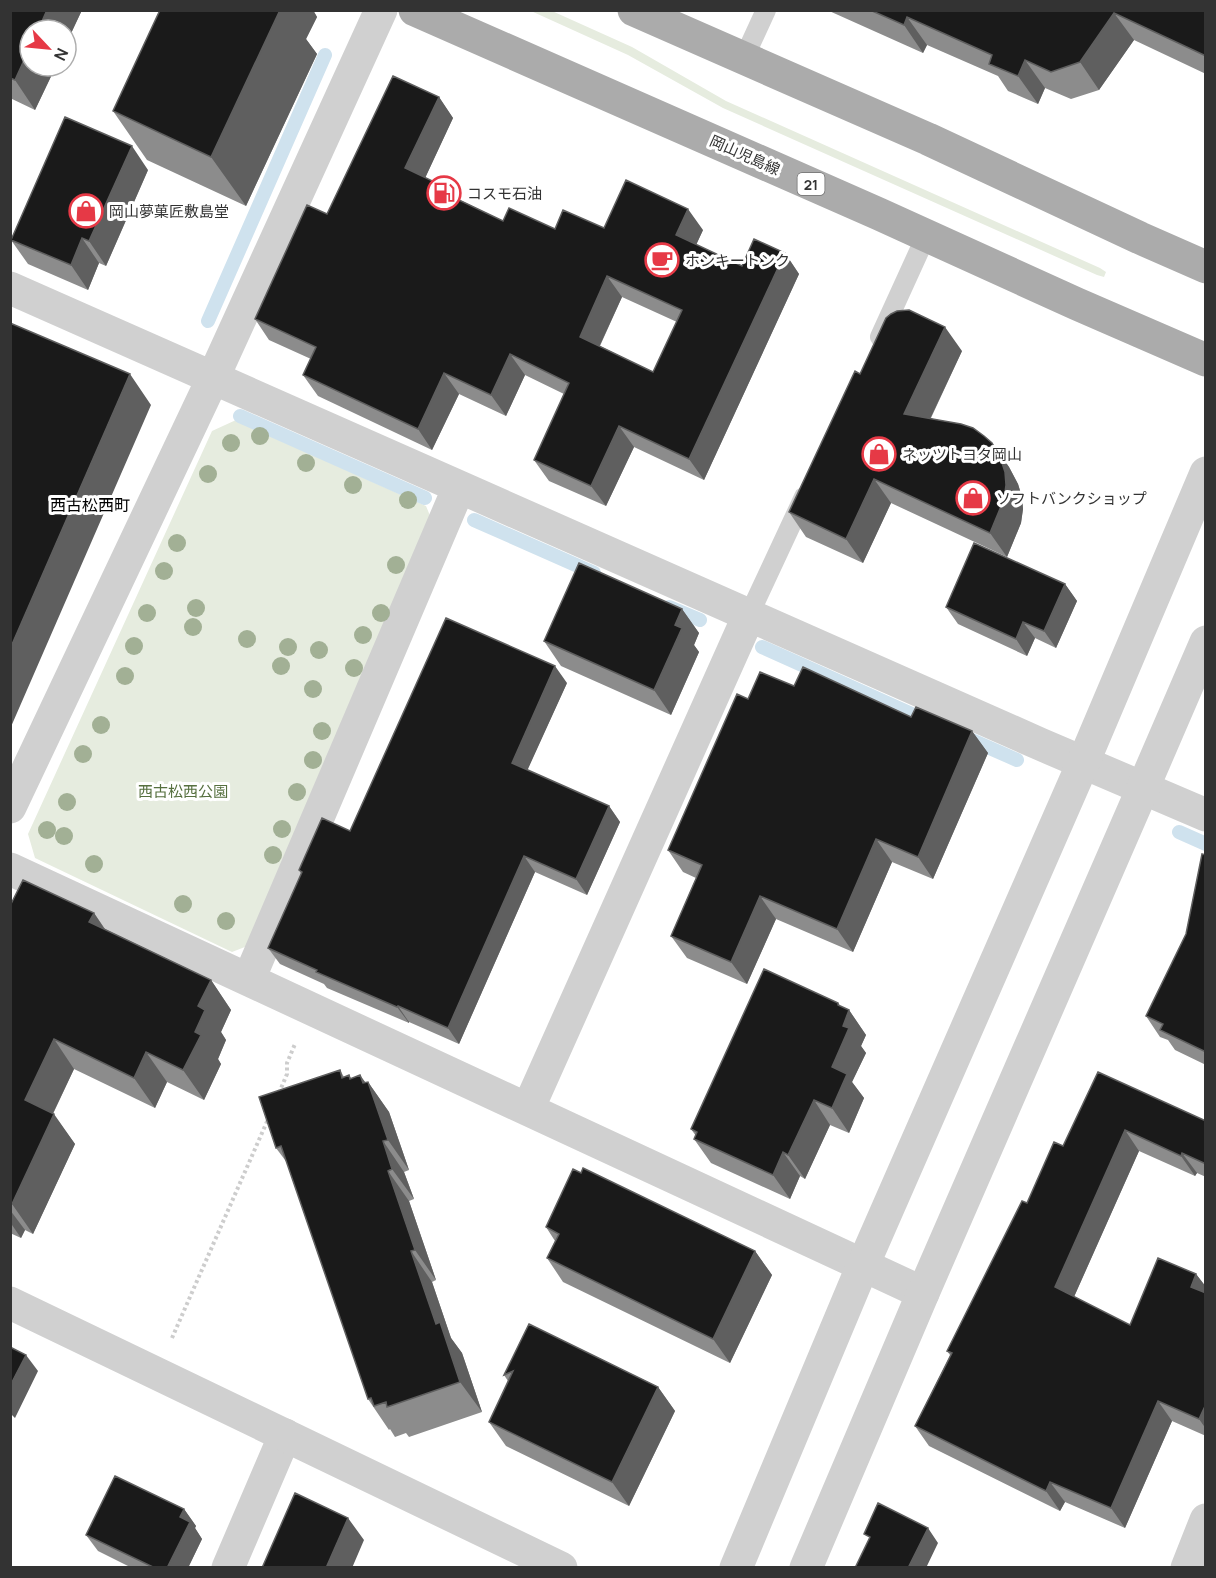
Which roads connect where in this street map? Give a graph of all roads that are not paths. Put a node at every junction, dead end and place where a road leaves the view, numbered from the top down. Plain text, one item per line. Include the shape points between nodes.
1 (381, 10) edge
2 (415, 10) edge
3 (634, 10) edge
4 (766, 10) edge
5 (744, 58) junction
6 (926, 236) junction
7 (1206, 267) edge
8 (10, 288) edge
9 (870, 358) edge
10 (1206, 360) edge
11 (213, 378) junction
12 (1206, 473) edge
13 (814, 476) edge
14 (459, 487) junction
15 (749, 615) junction
16 (1206, 642) edge
17 (1083, 763) junction
18 (1143, 788) junction
19 (10, 807) edge
20 (1206, 815) edge
21 (10, 869) edge
22 (249, 980) junction
23 (528, 1109) junction
24 (863, 1265) junction
25 (923, 1293) junction
26 (10, 1303) edge
27 (285, 1435) junction
28 (1206, 1520) edge
29 (228, 1568) edge
30 (561, 1568) edge
31 (736, 1568) edge
32 (806, 1568) edge
33 (1187, 1568) edge

1 - 11 street
2 - 6 main road, 岡山児島線 / 21
3 - 5 main road
4 - 5 lane
5 - 7 main road
6 - 9 lane
6 - 10 main road, 岡山児島線 / 21
8 - 11 street
11 - 14 street
11 - 19 street
12 - 17 street
13 - 15 lane
14 - 15 street
14 - 22 street
15 - 17 street
15 - 23 street
16 - 18 street
17 - 18 street
17 - 24 street
18 - 20 street
18 - 25 street
21 - 22 street
22 - 23 street
23 - 24 street
24 - 25 street
24 - 31 street
25 - 32 street
26 - 27 street
27 - 29 street
27 - 30 street
28 - 33 street

